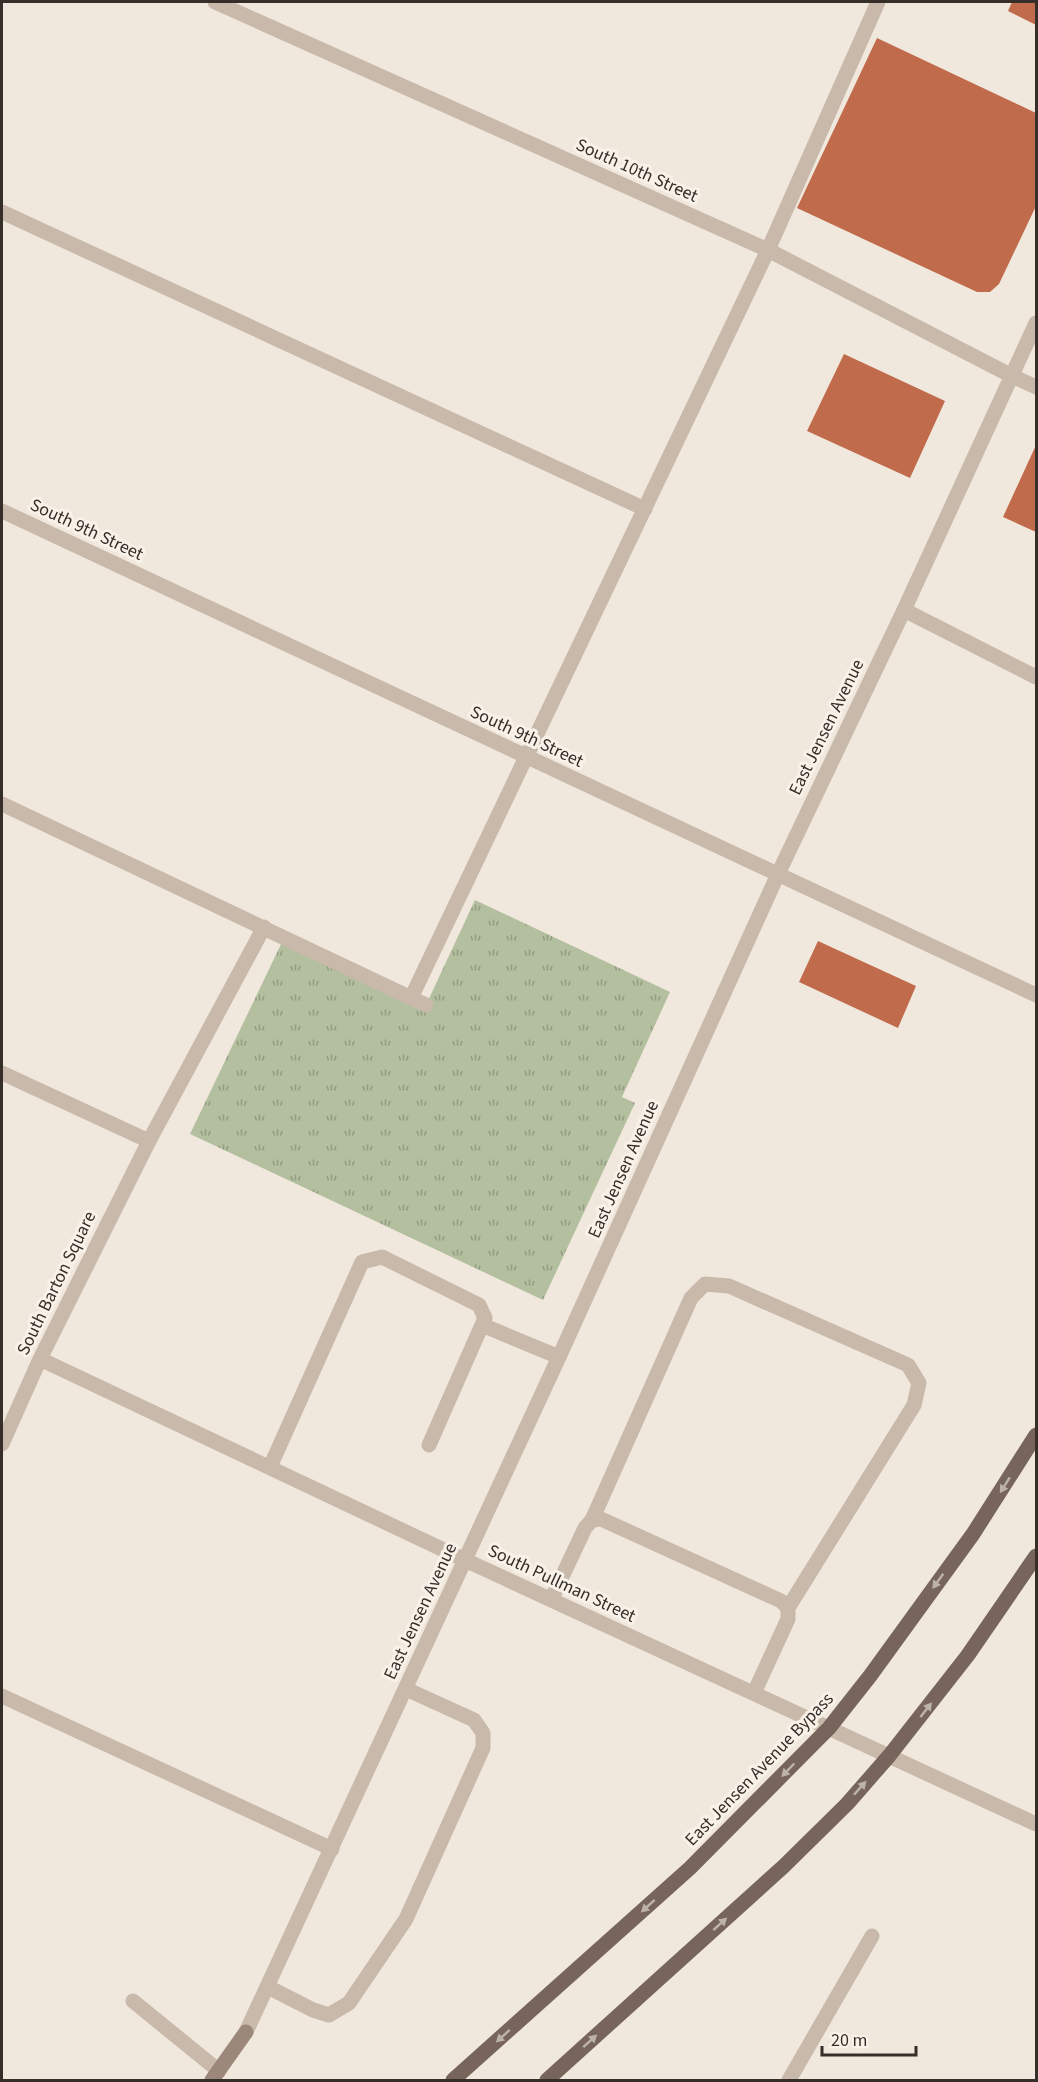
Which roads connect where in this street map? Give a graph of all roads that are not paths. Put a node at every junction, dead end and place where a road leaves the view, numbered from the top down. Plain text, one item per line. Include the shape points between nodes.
1 (215, 2) edge
2 (878, 2) edge
3 (2, 212) edge
4 (768, 250) junction
5 (1036, 323) edge
6 (1012, 376) junction
7 (1036, 387) edge
8 (645, 509) junction
9 (2, 511) edge
10 (904, 610) junction
11 (1036, 676) edge
12 (526, 757) junction
13 (2, 804) edge
14 (778, 874) junction
15 (264, 927) junction
16 (1036, 994) edge
17 (411, 998) junction
18 (426, 1005) dead end
19 (2, 1073) edge
20 (149, 1141) junction
21 (482, 1325) junction
22 (559, 1357) junction
23 (40, 1359) junction
24 (1036, 1435) edge
25 (2, 1444) edge
26 (429, 1445) dead end
27 (270, 1467) junction
28 (592, 1520) junction
29 (1036, 1556) edge
30 (465, 1560) junction
31 (552, 1598) junction
32 (788, 1608) junction
33 (405, 1689) junction
34 (754, 1693) junction
35 (2, 1696) edge
36 (829, 1728) junction
37 (889, 1756) junction
38 (1036, 1824) edge
39 (332, 1849) junction
40 (872, 1936) dead end
41 (267, 1987) junction
42 (133, 2001) dead end
43 (216, 2076) edge
44 (453, 2080) edge
45 (547, 2080) edge
46 (789, 2080) edge

1 - 4 street, South 10th Street
2 - 4 street
3 - 8 street
4 - 6 street, South 10th Street
4 - 8 street
5 - 6 street, East Jensen Avenue
6 - 7 street, South 10th Street
6 - 10 street, East Jensen Avenue
8 - 12 street
9 - 12 street, South 9th Street
10 - 11 street
10 - 14 street, East Jensen Avenue
12 - 14 street, South 9th Street
12 - 17 street
13 - 15 street
14 - 16 street, South 9th Street
14 - 22 street, East Jensen Avenue
15 - 17 street
15 - 20 street, South Barton Square
17 - 18 street
19 - 20 street
20 - 23 street, South Barton Square
21 - 22 street
21 - 26 street
21 - 27 street via 485,1318 479,1305 382,1257 362,1262
22 - 30 street, East Jensen Avenue
23 - 25 street, South Barton Square
23 - 27 street, South Pullman Street
24 -> 36 main road, East Jensen Avenue Bypass via 966,1543
27 - 30 street, South Pullman Street
28 - 31 street
28 - 32 street via 601,1519 781,1601
28 - 32 street via 691,1298 705,1284 729,1286 908,1365 919,1383 914,1405
37 -> 29 main road via 968,1655
30 - 31 street, South Pullman Street
30 - 33 street, East Jensen Avenue
31 - 34 street, South Pullman Street
32 - 34 street via 788,1619
33 - 39 street, East Jensen Avenue
33 - 41 street via 474,1720 483,1733 483,1748 406,1919 350,2003 329,2015
34 - 36 street, South Pullman Street
35 - 39 street
36 - 37 street, South Pullman Street
36 -> 44 main road, East Jensen Avenue Bypass via 690,1868
37 - 38 street, South Pullman Street
45 -> 37 main road via 784,1866
39 - 41 street, East Jensen Avenue
40 - 46 street
41 - 43 street, East Jensen Avenue via 246,2032
42 - 43 street

